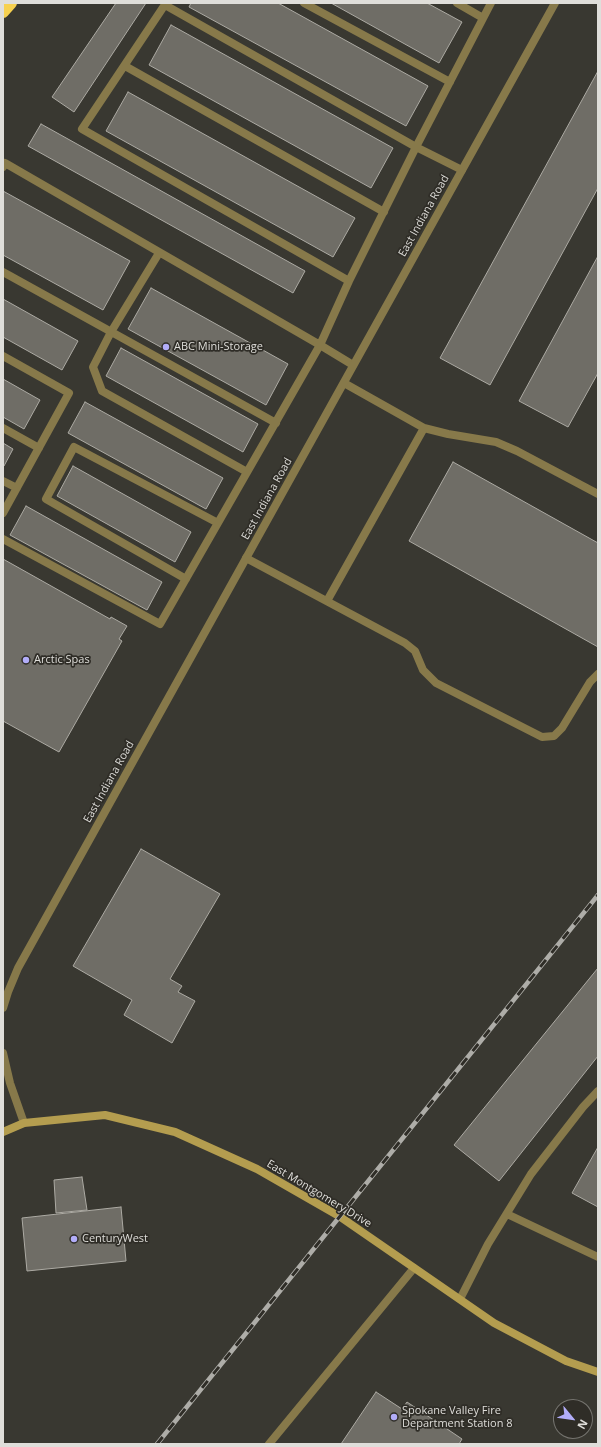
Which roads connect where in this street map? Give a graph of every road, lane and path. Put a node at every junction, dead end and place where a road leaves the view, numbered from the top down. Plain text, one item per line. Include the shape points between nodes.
1 (11, 3) edge
2 (304, 3) edge
3 (458, 3) edge
4 (491, 3) edge
5 (554, 3) edge
6 (165, 4) edge
7 (3, 12) edge
8 (483, 18) junction
9 (125, 66) junction
10 (450, 82) junction
11 (416, 147) junction
12 (3, 167) edge
13 (462, 170) junction
14 (384, 212) junction
15 (159, 253) junction
16 (3, 272) edge
17 (349, 281) junction
18 (112, 332) junction
19 (320, 345) junction
20 (3, 356) edge
21 (354, 365) junction
22 (344, 383) junction
23 (276, 423) junction
24 (3, 428) edge
25 (424, 428) junction
26 (39, 448) junction
27 (247, 472) junction
28 (3, 481) edge
29 (17, 488) junction
30 (598, 494) edge
31 (3, 513) edge
32 (218, 523) junction
33 (3, 539) edge
34 (246, 558) junction
35 (186, 579) junction
36 (327, 601) junction
37 (598, 674) edge
38 (5, 992) edge
39 (3, 1008) edge
40 (3, 1053) edge
41 (598, 1090) edge
42 (24, 1123) junction
43 (3, 1132) edge
44 (507, 1214) junction
45 (598, 1257) edge
46 (414, 1268) junction
47 (460, 1299) junction
48 (598, 1372) edge
49 (269, 1444) edge

1 - 7 highway
2 - 10 street
3 - 8 street
4 - 8 street
5 - 13 street, East Indiana Road
6 - 9 street
6 - 11 street
8 - 10 street
9 - 14 street
9 - 17 street via 82,130
10 - 11 street
11 - 13 street
11 - 14 street
12 - 15 street via 5,163
13 - 21 street, East Indiana Road
14 - 17 street
15 - 18 street
15 - 19 street
16 - 18 street
17 - 19 street
18 - 23 street
18 - 27 street via 93,367 102,392
19 - 21 street
19 - 23 street
20 - 26 street via 70,393
21 - 22 street, East Indiana Road
22 - 25 street
22 - 34 street, East Indiana Road
23 - 27 street
24 - 26 street
25 - 30 street via 496,442
25 - 36 street
26 - 29 street
27 - 32 street
28 - 29 street
29 - 31 street
32 - 35 street
32 - 35 street via 74,447 46,499
33 - 35 street via 160,624
34 - 36 street
34 - 38 street, East Indiana Road
36 - 37 street via 405,642 416,651 423,670 436,683 542,737 554,736 562,728 590,682
38 - 39 street, East Indiana Road
40 - 42 street
41 - 44 street via 530,1174
42 - 43 street, East Montgomery Drive
42 - 46 street, East Montgomery Drive via 105,1115 175,1132 257,1169 339,1216
44 - 45 street
44 - 47 street via 488,1244
46 - 47 street, East Montgomery Drive
46 - 49 street
47 - 48 street, East Montgomery Drive via 494,1322 566,1361

